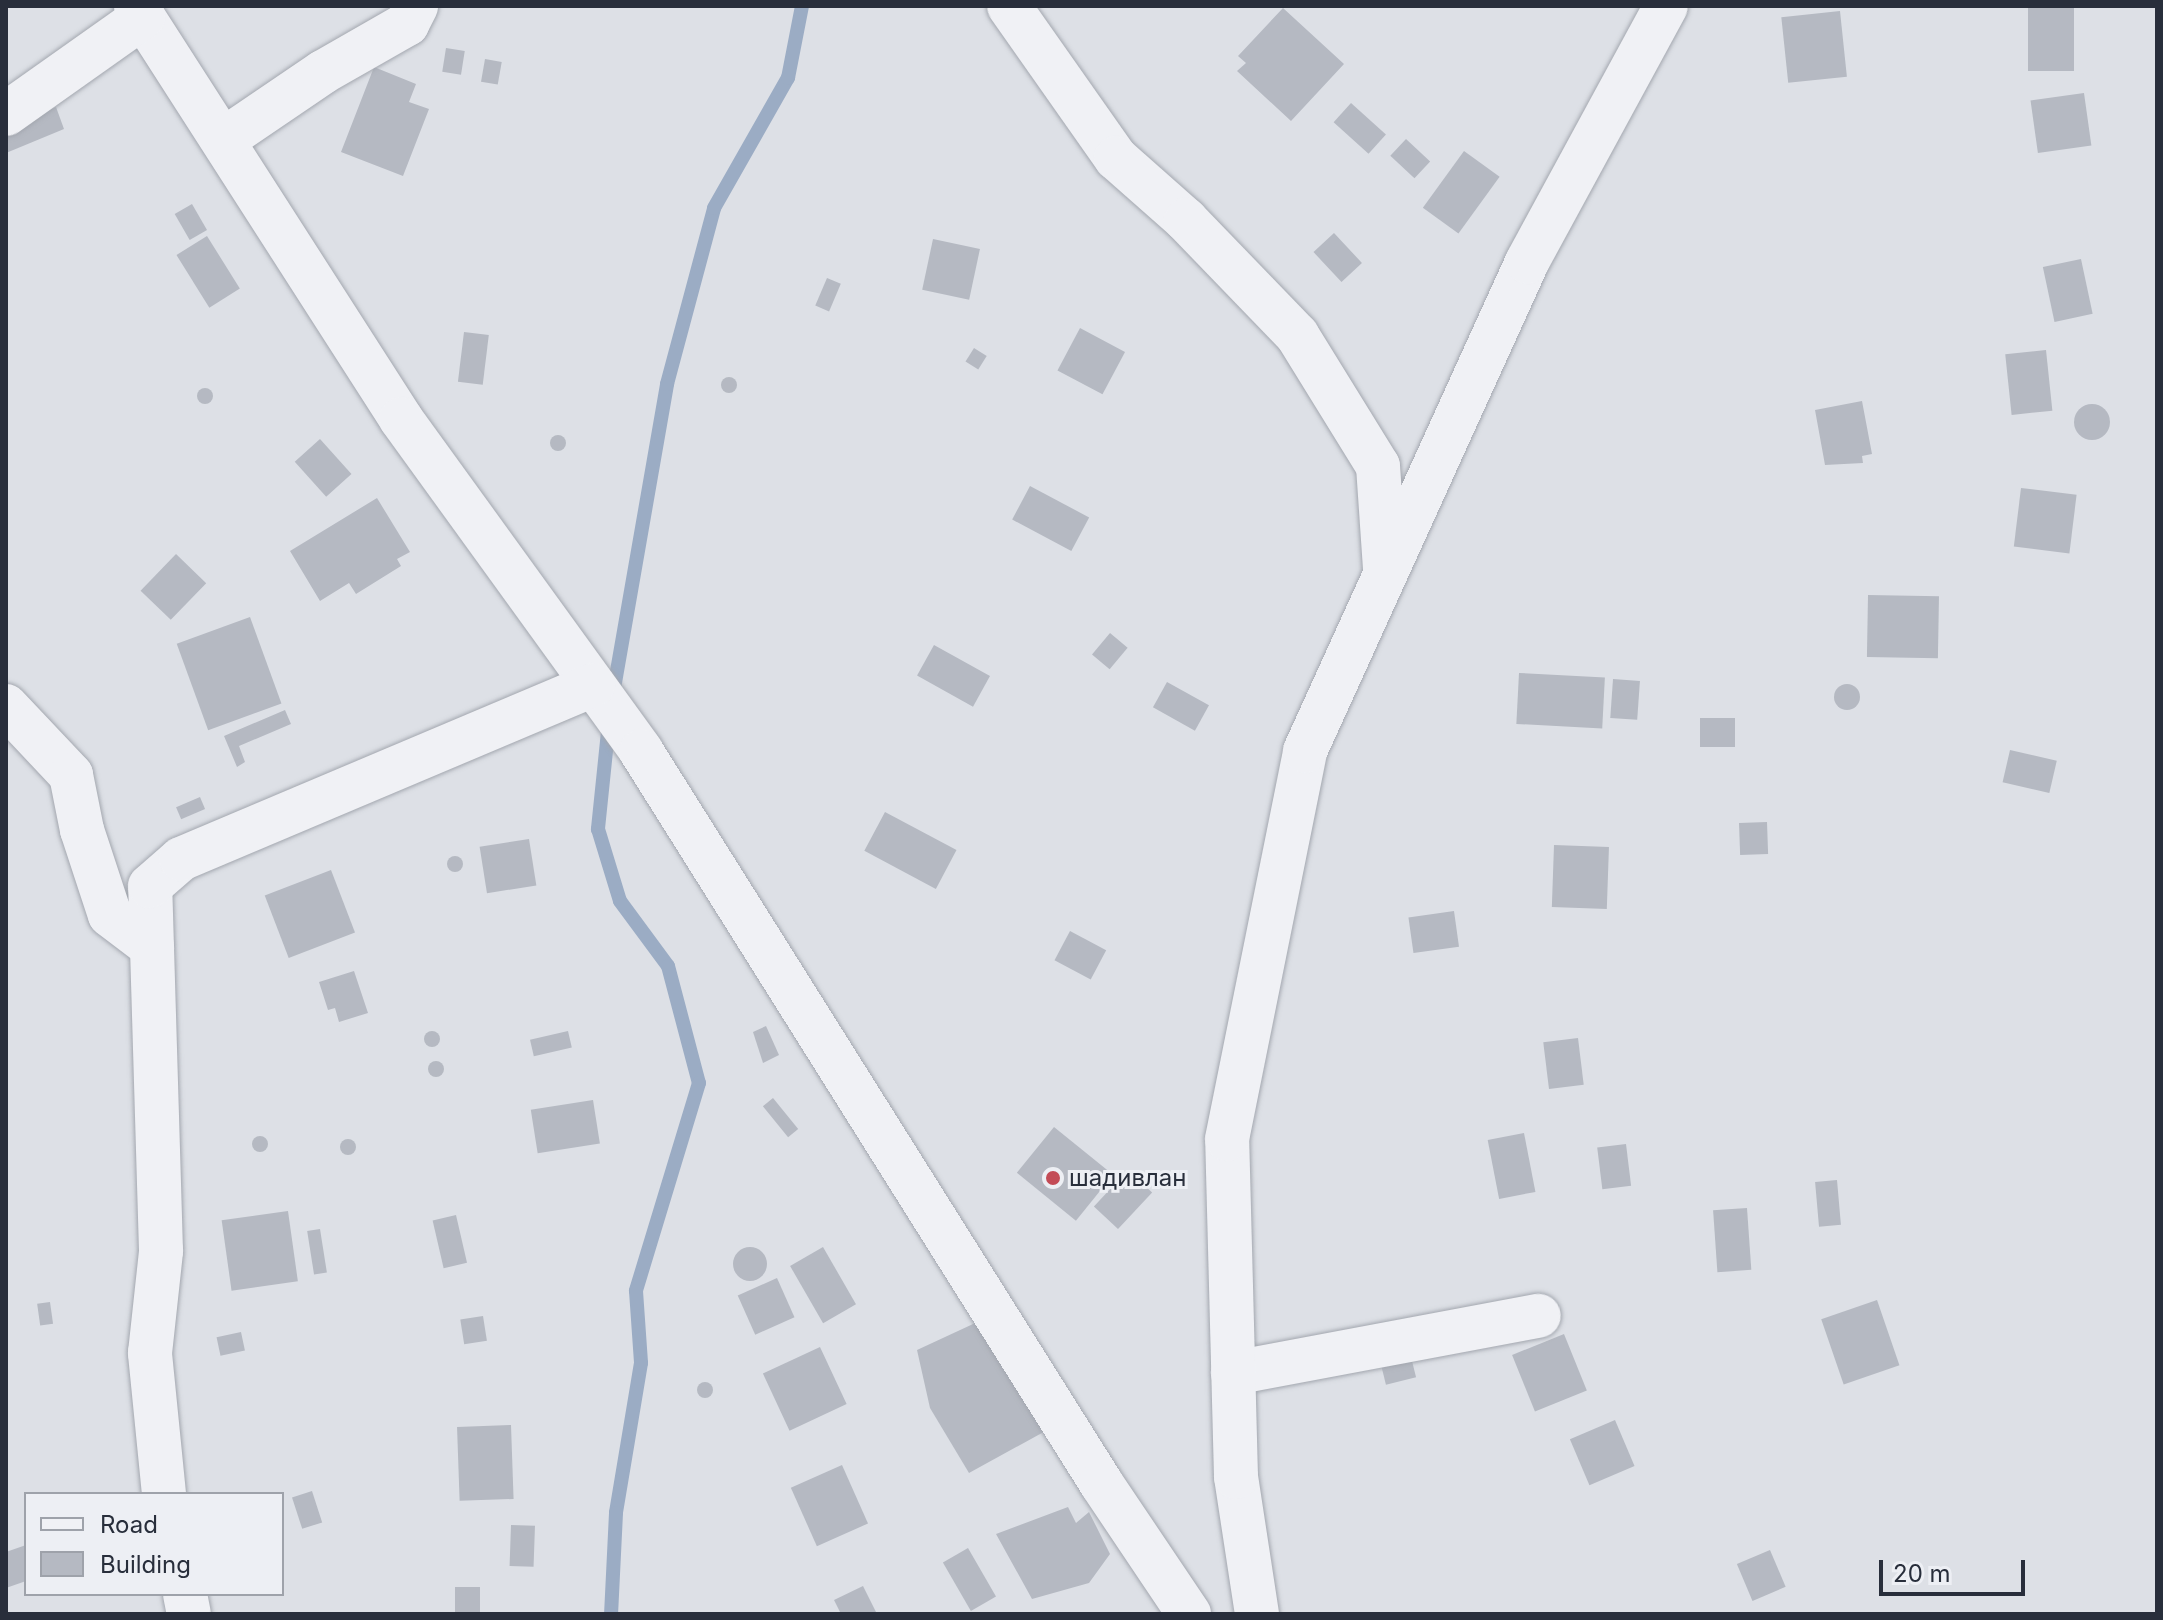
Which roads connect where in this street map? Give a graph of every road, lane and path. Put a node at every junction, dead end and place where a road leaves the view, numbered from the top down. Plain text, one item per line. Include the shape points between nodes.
1 (416, 6) edge
2 (1009, 6) edge
3 (1666, 6) edge
4 (140, 12) edge
5 (6, 114) edge
6 (223, 140) junction
7 (1385, 574) junction
8 (593, 685) junction
9 (6, 706) edge
10 (152, 947) junction
11 (1539, 1316) dead end
12 (1233, 1373) junction
13 (164, 1492) edge
14 (1189, 1614) edge
15 (1257, 1614) edge

1 - 6 street via 407,24 323,72
2 - 7 street via 1116,158 1186,220 1297,335 1378,466
3 - 7 street via 1527,262
4 - 5 street
4 - 6 street
6 - 8 street via 401,419
7 - 12 street via 1305,751 1227,1139
8 - 10 street via 181,859 150,886
8 - 14 street via 641,751 1101,1483
9 - 10 street via 71,775 110,915
10 - 13 street via 161,1251 150,1353
11 - 12 street
12 - 15 street via 1236,1477

